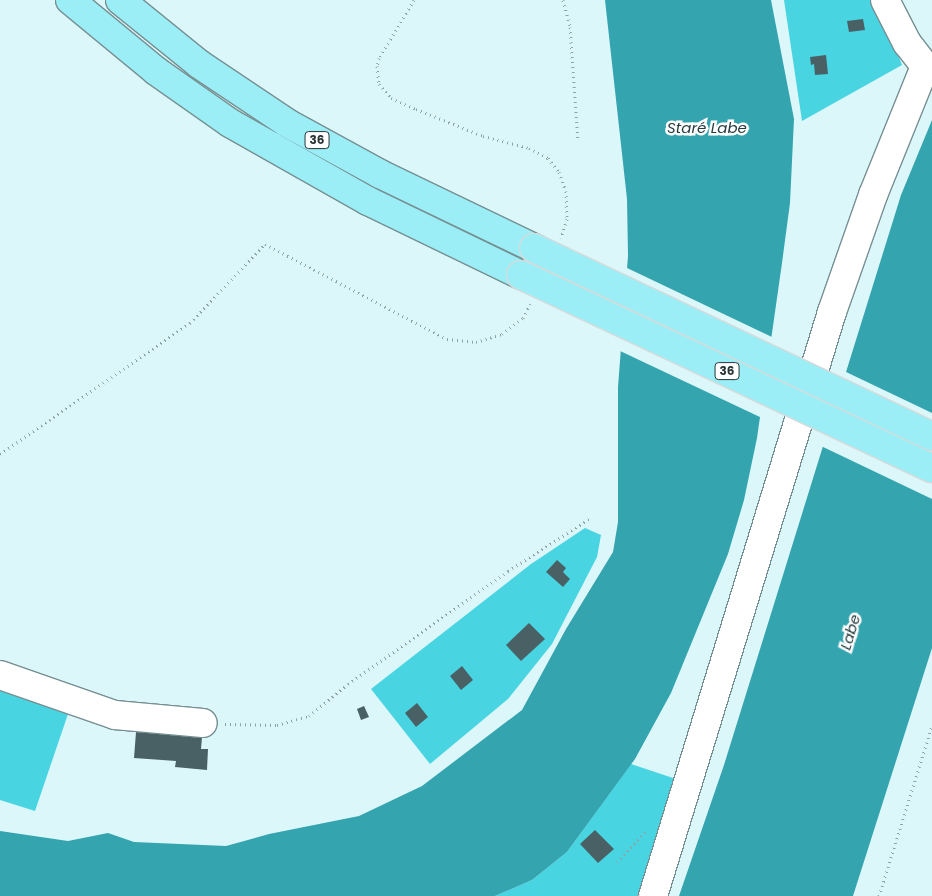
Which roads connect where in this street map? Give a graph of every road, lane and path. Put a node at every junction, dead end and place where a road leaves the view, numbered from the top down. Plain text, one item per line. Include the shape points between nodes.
1 (70, 0) edge
2 (120, 0) edge
3 (414, 0) edge
4 (563, 0) edge
5 (885, 0) edge
6 (379, 58) dead end
7 (578, 140) dead end
8 (265, 244) dead end
9 (932, 436) edge
10 (0, 454) edge
11 (932, 468) edge
12 (592, 517) dead end
13 (0, 675) edge
14 (203, 723) dead end
15 (231, 724) dead end
16 (932, 726) edge
17 (653, 896) edge
18 (879, 896) edge

1 - 11 main road, 36, bridge via 156,71 230,123 368,201
2 - 9 main road, 36, bridge via 198,64 287,123 380,174
3 - 6 path
4 - 7 path via 570,27
5 - 17 lane via 908,43 925,66 834,303
8 - 10 path via 190,323
12 - 15 path via 404,644 309,716 277,724
13 - 14 lane via 115,715
16 - 18 path

